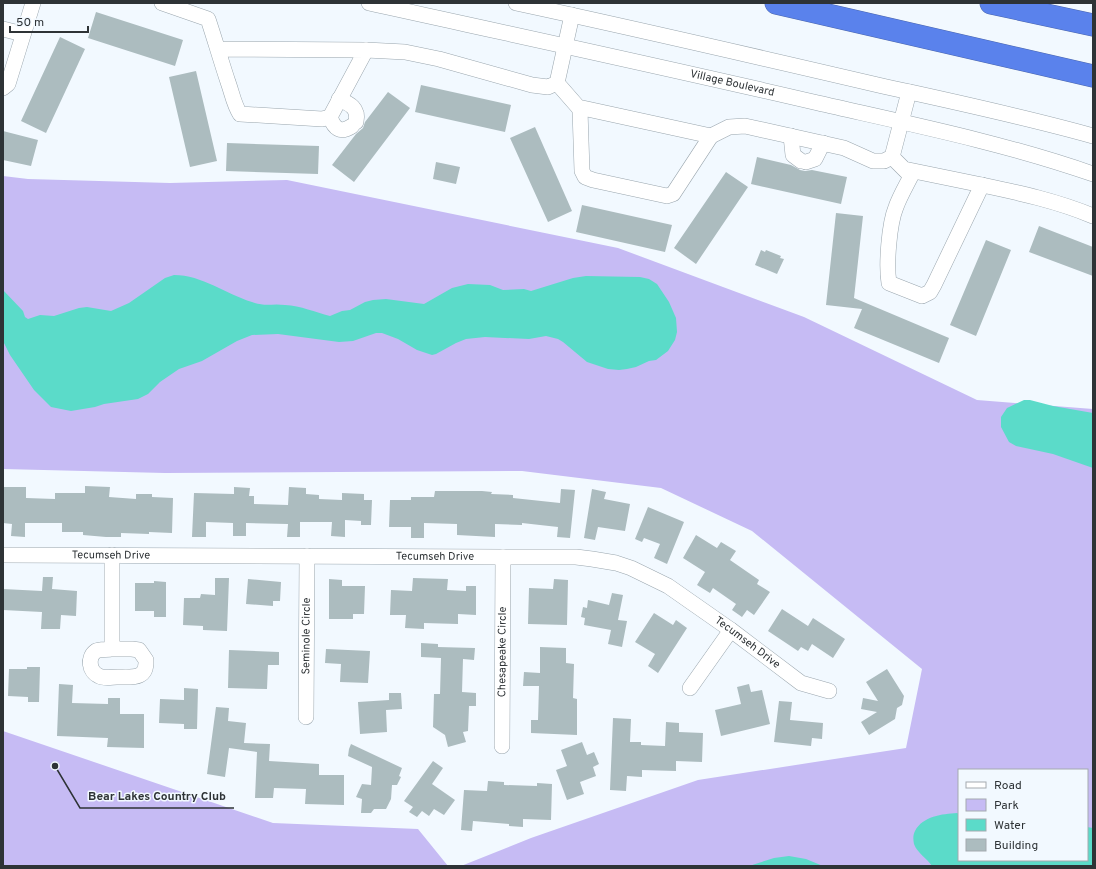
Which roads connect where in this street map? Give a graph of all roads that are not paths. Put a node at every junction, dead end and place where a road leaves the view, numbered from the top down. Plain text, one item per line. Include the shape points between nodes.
1 (32, 3) edge
2 (162, 3) edge
3 (369, 3) edge
4 (516, 3) edge
5 (776, 3) edge
6 (991, 3) edge
7 (572, 15) junction
8 (1093, 25) edge
9 (3, 29) edge
10 (23, 34) junction
11 (565, 46) junction
12 (218, 49) junction
13 (366, 50) junction
14 (8, 68) edge
15 (1093, 76) edge
16 (557, 83) junction
17 (3, 88) edge
18 (909, 92) junction
19 (339, 99) junction
20 (578, 107) junction
21 (330, 116) junction
22 (902, 122) junction
23 (711, 136) junction
24 (792, 136) junction
25 (1093, 136) edge
26 (823, 143) junction
27 (892, 157) junction
28 (904, 169) junction
29 (1093, 174) edge
30 (982, 185) junction
31 (1093, 216) edge
32 (3, 555) edge
33 (112, 555) junction
34 (307, 556) junction
35 (503, 557) junction
36 (731, 630) junction
37 (112, 649) dead end
38 (690, 688) dead end
39 (829, 691) dead end
40 (306, 717) dead end
41 (502, 746) dead end

1 - 10 street
2 - 12 street via 208,19
3 - 11 street, Village Boulevard
4 - 7 street
5 - 15 highway
6 - 8 highway
7 - 11 street
7 - 18 street
9 - 10 street
10 - 14 street
11 - 16 street
11 - 22 street, Village Boulevard
12 - 13 street
12 - 21 street via 240,114 322,119
13 - 16 street via 405,52 439,59 532,85 548,87
13 - 19 street
14 - 17 street via 8,84
16 - 20 street
18 - 22 street
18 - 25 street
19 - 21 street
19 - 21 street via 356,111 357,118 354,124 348,129 338,129 333,125
20 - 23 street
20 - 23 street via 582,170 585,177 601,182 667,196 673,194
22 - 27 street
22 - 29 street, Village Boulevard via 980,140
23 - 24 street via 729,127 745,126
24 - 26 street
24 - 26 street via 793,155 803,161 815,159
26 - 27 street via 844,148 872,160 884,161
27 - 28 street
28 - 30 street
28 - 30 street via 911,176 896,208 892,224 888,273 890,283 922,296 930,292 934,285
30 - 31 street via 1046,200
32 - 33 street, Tecumseh Drive
33 - 34 street, Tecumseh Drive
33 - 37 street
34 - 35 street, Tecumseh Drive
34 - 40 street, Seminole Circle
35 - 36 street, Tecumseh Drive via 576,557 616,563 668,586
35 - 41 street, Chesapeake Circle
36 - 38 street
36 - 39 street, Tecumseh Drive via 801,683

